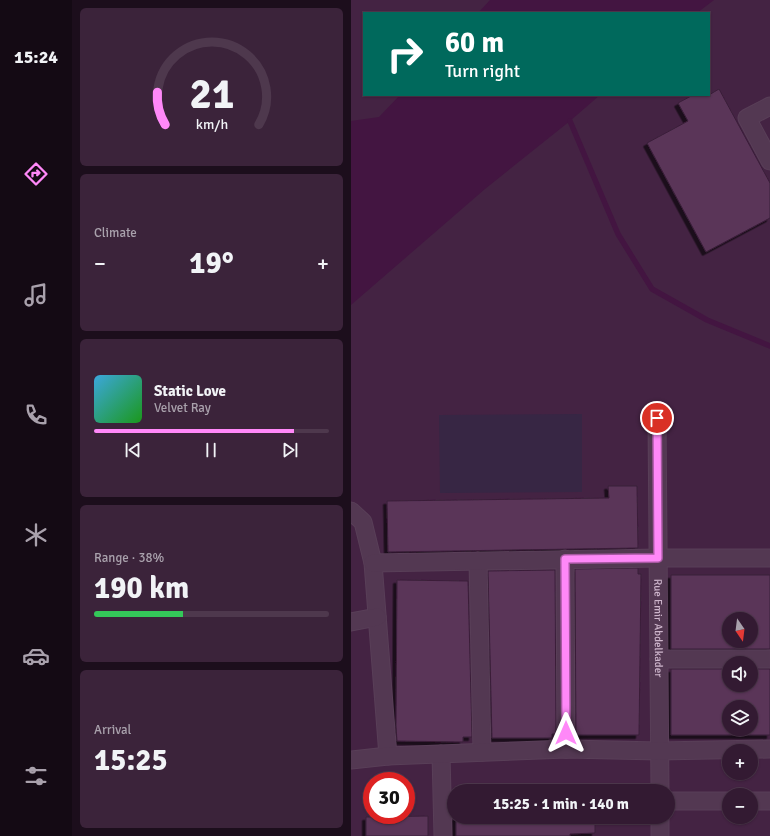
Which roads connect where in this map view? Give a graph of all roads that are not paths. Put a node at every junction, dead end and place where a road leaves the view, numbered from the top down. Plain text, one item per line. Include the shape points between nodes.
1 (770, 106) edge
2 (770, 161) edge
3 (657, 418) dead end
4 (351, 511) edge
5 (658, 558) junction
6 (770, 558) edge
7 (565, 559) junction
8 (478, 561) junction
9 (373, 563) junction
10 (377, 617) junction
11 (351, 622) edge
12 (770, 658) edge
13 (659, 659) junction
14 (566, 749) junction
15 (770, 749) edge
16 (659, 751) junction
17 (482, 752) junction
18 (441, 754) junction
19 (388, 756) junction
20 (351, 760) edge
21 (660, 784) edge
22 (675, 801) edge
23 (722, 801) edge
24 (758, 801) edge
25 (770, 801) edge
26 (660, 824) edge
27 (443, 836) edge
28 (660, 836) edge

1 - 2 street via 747,118
3 - 5 street, Rue Emir Abdelkader
4 - 9 street via 363,522
5 - 6 street
5 - 7 street
5 - 13 street, Rue Emir Abdelkader
7 - 8 street
7 - 14 street
8 - 9 street
8 - 17 street
9 - 10 street
10 - 11 street
10 - 19 street
12 - 13 street
13 - 16 street, Rue Emir Abdelkader
14 - 16 street
14 - 17 street
15 - 16 street
16 - 21 street, Rue Emir Abdelkader
17 - 18 street
18 - 19 street
18 - 27 street
19 - 20 street
22 - 23 street
24 - 25 street
26 - 28 street

